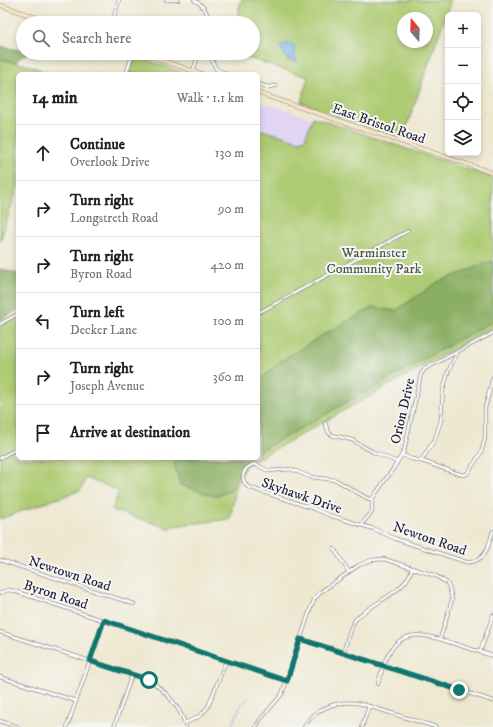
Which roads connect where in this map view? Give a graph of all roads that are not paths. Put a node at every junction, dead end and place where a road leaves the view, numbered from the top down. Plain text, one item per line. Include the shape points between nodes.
1 (119, 0) edge
2 (166, 0) edge
3 (178, 0) edge
4 (194, 0) edge
5 (0, 5) edge
6 (32, 16) edge
7 (114, 16) edge
8 (208, 16) edge
9 (130, 60) edge
10 (161, 60) edge
11 (197, 60) edge
12 (212, 60) edge
13 (193, 71) junction
14 (127, 72) edge
15 (196, 72) edge
16 (223, 72) edge
17 (260, 85) edge
18 (276, 86) dead end
19 (260, 94) edge
20 (493, 173) edge
21 (408, 231) dead end
22 (260, 312) edge
23 (16, 315) edge
24 (0, 324) edge
25 (493, 333) edge
26 (457, 352) junction
27 (493, 377) edge
28 (325, 423) dead end
29 (16, 449) edge
30 (402, 455) junction
31 (0, 458) edge
32 (421, 461) junction
33 (398, 462) junction
34 (372, 499) junction
35 (361, 525) junction
36 (366, 526) joint
37 (493, 531) edge
38 (334, 549) dead end
39 (0, 560) edge
40 (412, 568) junction
41 (349, 572) junction
42 (0, 593) edge
43 (134, 604) dead end
44 (493, 614) edge
45 (104, 620) junction
46 (0, 632) edge
47 (300, 639) junction
48 (440, 639) junction
49 (480, 652) junction
50 (343, 653) junction
51 (493, 656) edge
52 (90, 661) junction
53 (226, 661) junction
54 (384, 666) junction
55 (132, 674) junction
56 (0, 677) edge
57 (287, 681) junction
58 (378, 684) dead end
59 (76, 701) junction
60 (493, 701) edge
61 (369, 706) junction
62 (0, 721) edge
63 (185, 723) junction
64 (18, 727) edge
65 (67, 727) edge
66 (114, 727) edge
67 (186, 727) edge
68 (256, 727) edge
69 (304, 727) edge
70 (362, 727) edge
71 (436, 727) edge

1 - 7 street
2 - 3 street
4 - 8 street via 205,8
5 - 6 main road
9 - 14 street
10 - 13 main road
11 - 13 street
12 - 16 street via 216,69
13 - 15 main road
17 - 18 street
19 - 20 main road, East Bristol Road
21 - 22 street
23 - 24 street
25 - 26 street, Orion Drive
26 - 30 street, Orion Drive via 426,369 422,374
26 - 32 street via 443,391 441,420 435,439
27 - 32 street via 485,408 485,438 481,453 468,473 465,475
28 - 33 street via 332,435 352,440
29 - 31 street
30 - 32 street
30 - 33 street, Orion Drive
33 - 34 street
34 - 35 street via 372,512
34 - 35 street, Skyhawk Drive via 336,480 291,470 269,471 254,464 243,473 243,482 248,487
35 - 36 street, Skyhawk Drive
36 - 37 street, Newton Road via 396,539 470,562 479,560 484,555
38 - 41 street
39 - 43 street, Newtown Road
40 - 41 street via 378,559 363,563
40 - 48 street via 441,578 450,590 452,604
40 - 50 street via 403,585 355,620
41 - 47 street via 315,598
42 - 45 street, Byron Road via 14,591
44 - 49 street
45 - 52 street
45 - 53 street, Byron Road
46 - 52 street
47 - 50 street
47 - 57 street
48 - 49 street
48 - 54 street via 420,634 406,637 391,649
49 - 51 street
50 - 54 street
52 - 55 street
52 - 59 street
53 - 57 street, Byron Road
53 - 63 street via 208,707 200,716
54 - 58 street
54 - 60 street
55 - 63 street via 149,680 164,690 176,704
55 - 66 street
56 - 59 street
57 - 68 street via 280,697
59 - 65 street
61 - 69 street via 351,702 328,706 316,713
61 - 70 street
61 - 71 street
62 - 64 street
63 - 67 street

